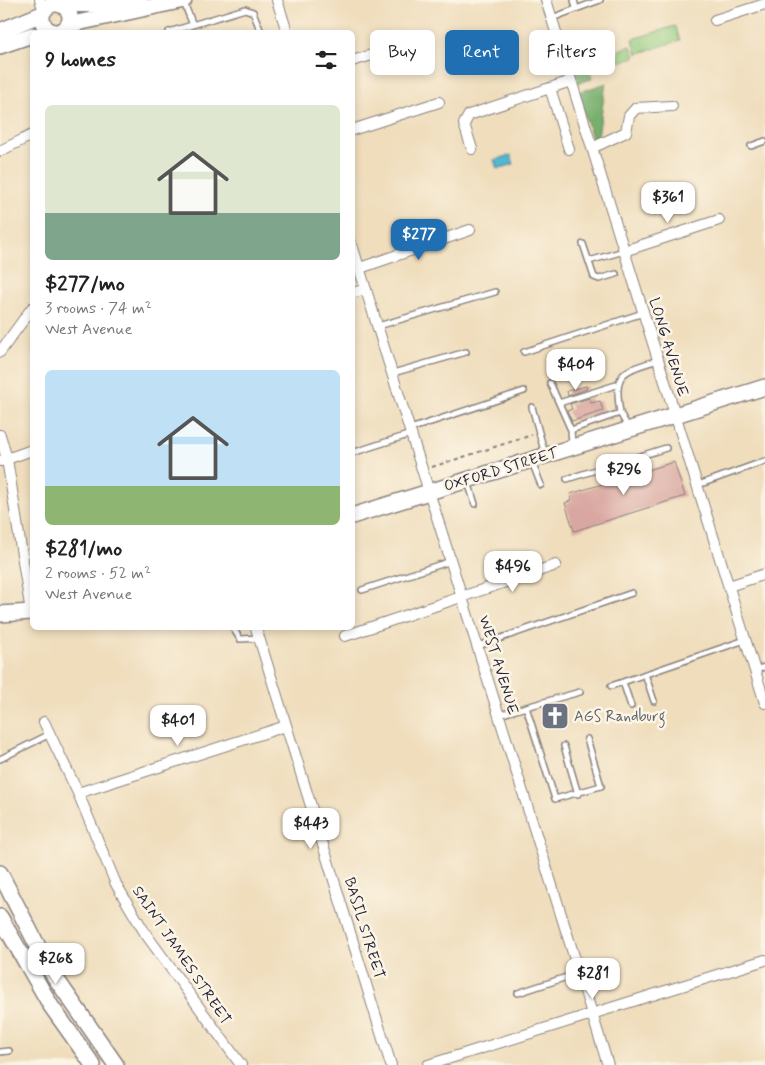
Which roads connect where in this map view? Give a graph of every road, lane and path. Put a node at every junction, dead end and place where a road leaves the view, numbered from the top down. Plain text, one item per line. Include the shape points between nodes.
1 (140, 0) edge
2 (184, 0) edge
3 (277, 0) edge
4 (546, 0) edge
5 (574, 0) edge
6 (600, 0) edge
7 (58, 2) edge
8 (765, 4) edge
9 (42, 8) edge
10 (576, 8) junction
11 (552, 18) junction
12 (715, 20) dead end
13 (193, 25) junction
14 (68, 28) edge
15 (45, 30) edge
16 (176, 30) edge
17 (260, 30) edge
18 (286, 30) edge
19 (0, 31) edge
20 (30, 36) edge
21 (0, 46) edge
22 (370, 56) edge
23 (355, 60) edge
24 (571, 81) junction
25 (550, 88) junction
26 (440, 102) dead end
27 (672, 106) dead end
28 (355, 129) edge
29 (30, 136) edge
30 (765, 141) edge
31 (751, 146) dead end
32 (592, 148) junction
33 (472, 149) dead end
34 (569, 149) dead end
35 (0, 151) edge
36 (719, 220) dead end
37 (470, 230) dead end
38 (584, 244) dead end
39 (624, 251) junction
40 (355, 254) edge
41 (589, 261) junction
42 (360, 268) junction
43 (616, 274) dead end
44 (366, 289) junction
45 (355, 292) edge
46 (495, 292) dead end
47 (30, 311) edge
48 (643, 313) junction
49 (378, 326) junction
50 (0, 352) edge
51 (466, 352) dead end
52 (524, 352) dead end
53 (658, 360) junction
54 (393, 373) junction
55 (550, 383) dead end
56 (616, 385) junction
57 (765, 387) edge
58 (524, 391) dead end
59 (559, 403) junction
60 (532, 407) dead end
61 (620, 413) junction
62 (674, 415) junction
63 (629, 429) junction
64 (571, 430) junction
65 (411, 431) junction
66 (539, 433) junction
67 (0, 436) edge
68 (543, 447) dead end
69 (572, 447) junction
70 (666, 448) dead end
71 (30, 451) edge
72 (355, 452) edge
73 (3, 460) edge
74 (531, 460) junction
75 (765, 460) edge
76 (436, 466) dead end
77 (467, 479) junction
78 (567, 479) dead end
79 (541, 485) dead end
80 (697, 486) junction
81 (429, 491) junction
82 (475, 504) dead end
83 (355, 515) edge
84 (451, 561) junction
85 (556, 565) dead end
86 (765, 574) edge
87 (729, 586) junction
88 (362, 590) dead end
89 (632, 593) dead end
90 (462, 597) junction
91 (30, 602) edge
92 (30, 612) edge
93 (0, 614) edge
94 (234, 630) edge
95 (258, 633) edge
96 (345, 636) dead end
97 (745, 640) junction
98 (478, 646) junction
99 (760, 668) edge
100 (645, 674) junction
101 (623, 682) junction
102 (611, 686) dead end
103 (580, 692) dead end
104 (654, 701) dead end
105 (765, 703) edge
106 (631, 706) dead end
107 (526, 707) junction
108 (499, 715) junction
109 (44, 722) dead end
110 (286, 726) junction
111 (50, 734) junction
112 (587, 739) dead end
113 (564, 746) dead end
114 (0, 759) edge
115 (78, 793) junction
116 (578, 794) junction
117 (0, 873) edge
118 (0, 917) edge
119 (765, 960) edge
120 (579, 973) junction
121 (518, 993) dead end
122 (592, 1013) junction
123 (0, 1052) edge
124 (10, 1052) dead end
125 (93, 1065) edge
126 (116, 1065) edge
127 (241, 1065) edge
128 (392, 1065) edge
129 (428, 1065) edge
130 (608, 1065) edge

1 - 7 street via 110,5
2 - 13 lane
2 - 14 street
3 - 18 street
4 - 11 street, LONG AVENUE
5 - 10 lane
6 - 10 lane
7 - 9 street
7 - 14 street via 69,13
8 - 12 street
9 - 15 street
9 - 19 street
10 - 11 lane
11 - 24 street, LONG AVENUE
13 - 16 lane
13 - 17 lane via 250,9
20 - 21 street
22 - 23 street
24 - 25 street
24 - 32 street, LONG AVENUE
25 - 33 street via 469,115 464,124
25 - 34 street
26 - 28 street
27 - 32 street via 636,108 629,116 626,132
29 - 35 street
30 - 31 lane
32 - 39 street, LONG AVENUE
36 - 39 street
37 - 42 street
38 - 41 lane
39 - 41 lane
39 - 48 street, LONG AVENUE
40 - 42 street, WEST AVENUE
41 - 43 lane via 596,278
42 - 44 street, WEST AVENUE
44 - 45 street
44 - 49 street, WEST AVENUE
46 - 49 lane
47 - 50 street
48 - 52 lane
48 - 53 street, LONG AVENUE
49 - 54 street, WEST AVENUE
51 - 54 lane
53 - 56 lane via 622,374
53 - 62 street, LONG AVENUE
54 - 65 street, WEST AVENUE
55 - 59 lane
56 - 59 lane
56 - 61 lane
57 - 62 street, OXFORD STREET
58 - 65 lane
59 - 64 lane
60 - 66 lane
61 - 63 lane
61 - 64 lane
62 - 63 street, OXFORD STREET
62 - 80 street, LONG AVENUE
63 - 69 street, OXFORD STREET
64 - 69 lane
65 - 72 lane
65 - 81 street, WEST AVENUE
66 - 68 lane
66 - 76 path
67 - 73 street
69 - 74 street, OXFORD STREET
70 - 78 lane
71 - 73 street
73 - 91 street
74 - 77 street, OXFORD STREET
74 - 79 lane
75 - 80 lane
77 - 81 street, OXFORD STREET
77 - 82 lane
80 - 87 street, LONG AVENUE
81 - 83 street, OXFORD STREET
81 - 84 street, WEST AVENUE
84 - 88 lane
84 - 90 street, WEST AVENUE
85 - 90 street
86 - 87 street
87 - 97 street, LONG AVENUE
89 - 98 lane
90 - 96 street
90 - 98 street, WEST AVENUE
92 - 93 street
94 - 95 lane via 240,640
95 - 110 street, BASIL STREET
97 - 99 street, LONG AVENUE
97 - 100 lane
98 - 108 street, WEST AVENUE
99 - 105 street, LONG AVENUE
100 - 101 lane
100 - 104 lane
101 - 102 lane
101 - 106 lane
103 - 107 lane
107 - 108 lane
107 - 116 lane via 553,796 557,799
108 - 120 street, WEST AVENUE
109 - 111 street, SAINT JAMES STREET
110 - 115 street
110 - 128 street, BASIL STREET
111 - 114 lane
111 - 115 street, SAINT JAMES STREET
112 - 116 lane via 601,784
113 - 116 lane
115 - 127 street, SAINT JAMES STREET via 116,884 145,933
117 - 126 street via 50,970
118 - 125 street via 51,1006
119 - 122 street
120 - 121 lane
120 - 122 street, WEST AVENUE
122 - 129 street
122 - 130 street, WEST AVENUE
123 - 124 lane

